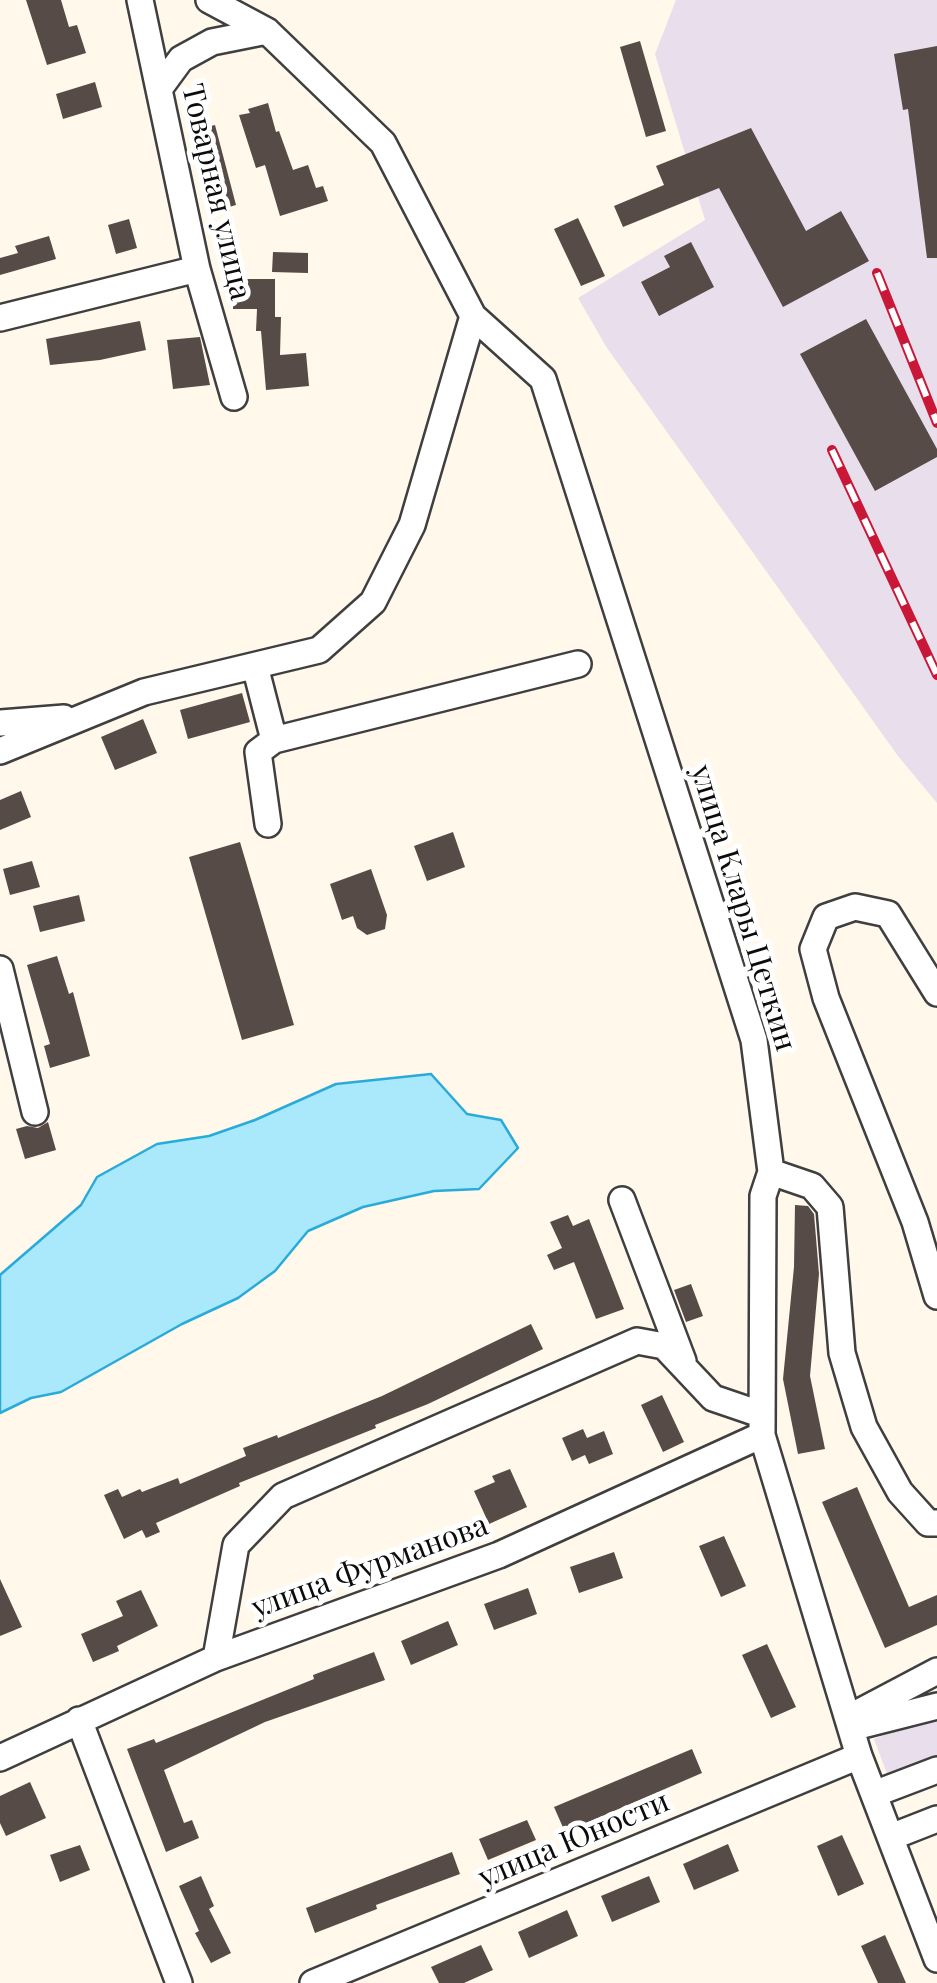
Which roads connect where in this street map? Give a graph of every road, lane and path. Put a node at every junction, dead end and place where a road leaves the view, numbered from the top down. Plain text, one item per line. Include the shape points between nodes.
1 (140, 0) edge
2 (210, 0) edge
3 (267, 32) junction
4 (159, 89) junction
5 (197, 269) junction
6 (473, 316) junction
7 (0, 318) edge
8 (234, 397) dead end
9 (578, 664) dead end
10 (255, 666) junction
11 (94, 716) junction
12 (0, 723) edge
13 (274, 740) junction
14 (0, 752) edge
15 (268, 824) dead end
16 (0, 969) edge
17 (937, 993) edge
18 (34, 1112) dead end
19 (771, 1172) junction
20 (622, 1200) dead end
21 (937, 1296) edge
22 (684, 1366) junction
23 (761, 1425) junction
24 (937, 1523) edge
25 (216, 1658) junction
26 (937, 1671) edge
27 (937, 1706) edge
28 (79, 1720) junction
29 (850, 1723) junction
30 (860, 1756) junction
31 (0, 1758) edge
32 (937, 1770) edge
33 (874, 1794) junction
34 (937, 1819) edge
35 (891, 1837) junction
36 (937, 1959) edge
37 (179, 1983) edge
38 (313, 1983) edge

1 - 4 street, Товарная улица
2 - 3 street, улица Клары Цеткин
3 - 4 street via 212,42 181,59
3 - 6 street, улица Клары Цеткин via 383,143
4 - 5 street, Товарная улица
5 - 7 street
5 - 8 street, Товарная улица
6 - 10 street via 412,525 372,602 319,650
6 - 19 street, улица Клары Цеткин via 542,378 754,1040
9 - 13 street
10 - 11 street via 144,692
10 - 13 street
11 - 12 street
11 - 14 street
13 - 15 street via 258,752
16 - 18 street
17 - 21 street via 888,914 855,907 826,917 812,949
19 - 23 street, улица Клары Цеткин via 764,1196
19 - 24 street via 812,1186 830,1207 842,1353 864,1426 900,1492 928,1523
20 - 22 street
22 - 23 street via 713,1398
22 - 25 street via 664,1346 637,1342 283,1496 236,1545
23 - 25 street, улица Фурманова via 500,1555
23 - 29 street, улица Клары Цеткин
25 - 28 street, улица Фурманова
26 - 29 street
27 - 29 street
28 - 31 street, улица Фурманова
28 - 37 street
29 - 30 street, улица Клары Цеткин
30 - 33 street, улица Клары Цеткин
30 - 38 street, улица Юности
32 - 33 street
33 - 35 street, улица Клары Цеткин
34 - 35 street
35 - 36 street, улица Клары Цеткин

